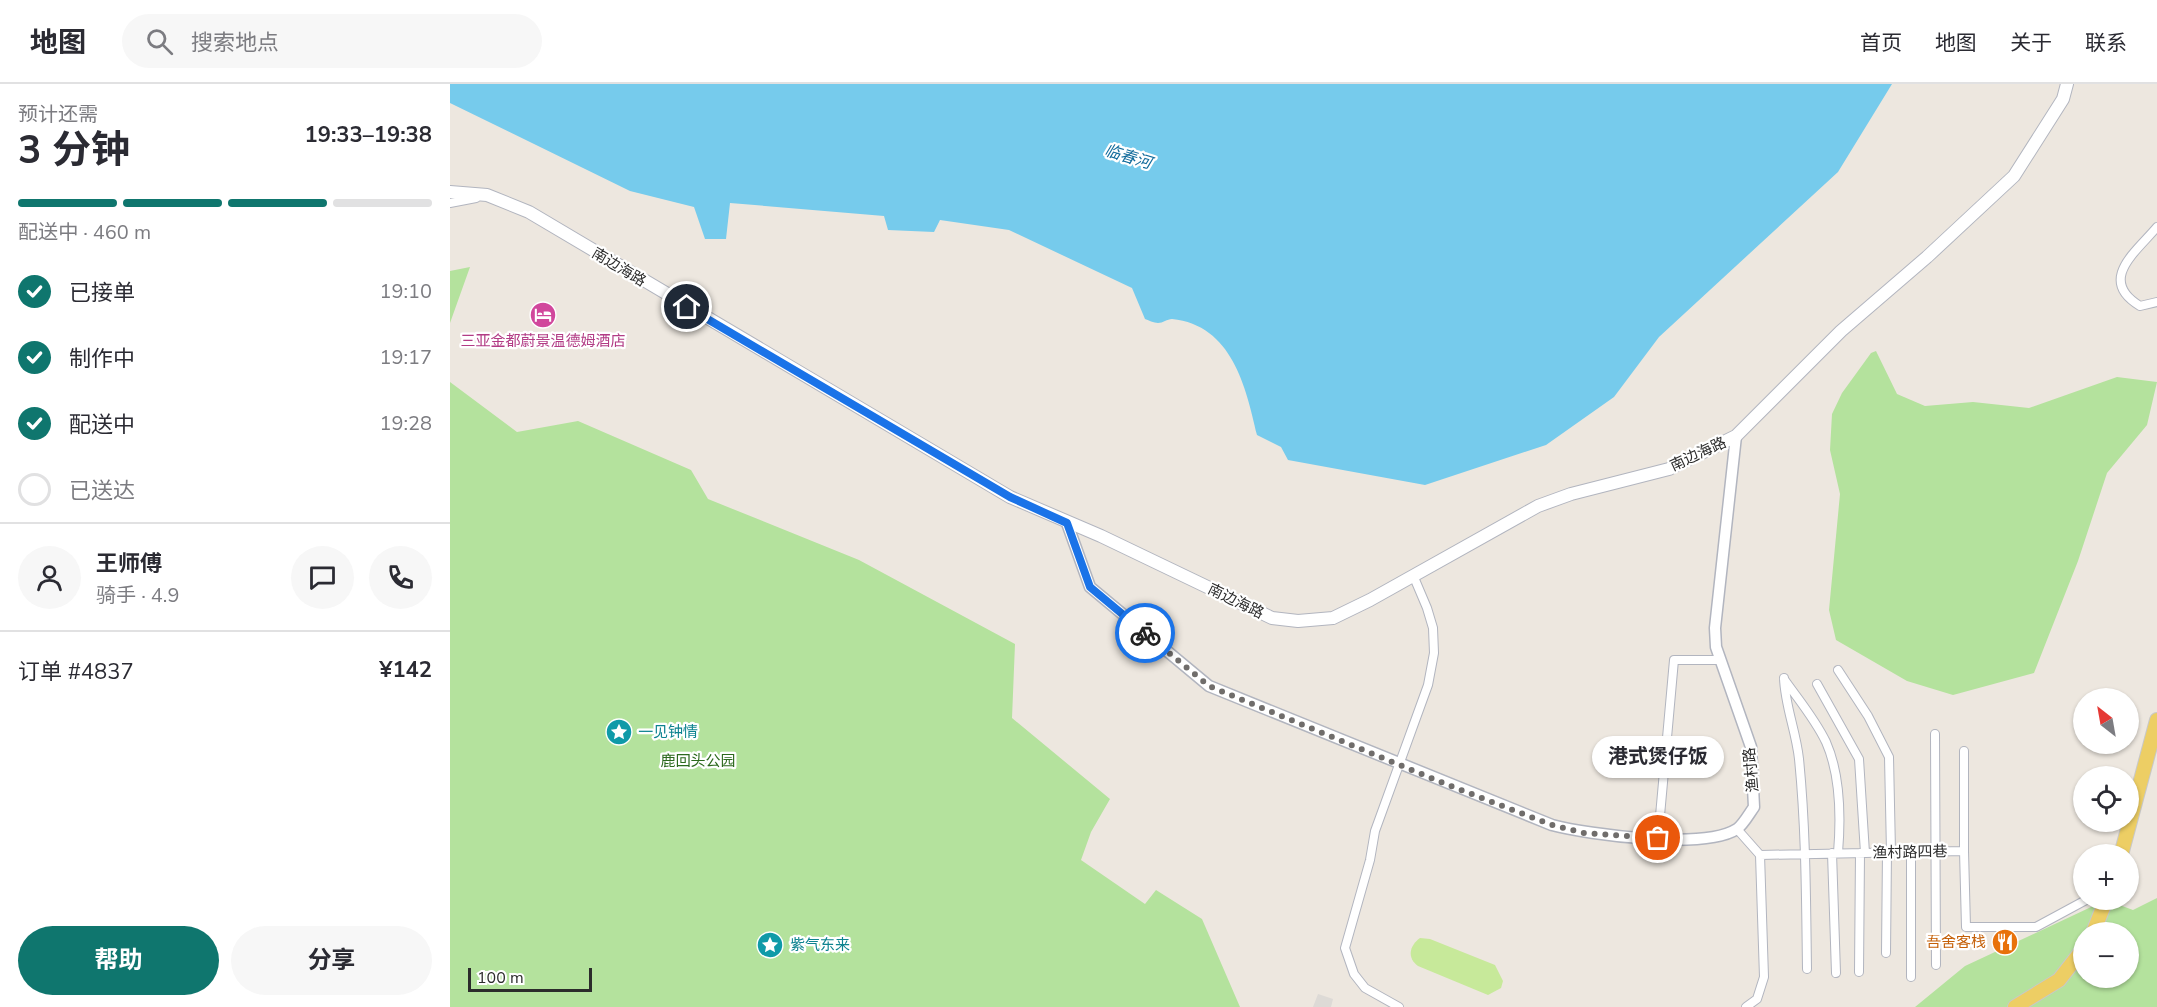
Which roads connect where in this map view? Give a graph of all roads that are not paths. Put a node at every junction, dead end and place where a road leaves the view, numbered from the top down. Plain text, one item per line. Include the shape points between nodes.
1 (2067, 84) edge
2 (450, 192) edge
3 (487, 195) junction
4 (450, 203) edge
5 (2157, 228) edge
6 (2157, 302) edge
7 (1736, 436) junction
8 (1067, 523) junction
9 (1413, 575) junction
10 (1721, 660) junction
11 (1838, 670) dead end
12 (1818, 684) dead end
13 (2157, 720) edge
14 (1935, 734) dead end
15 (1964, 751) dead end
16 (1397, 764) junction
17 (1737, 829) junction
18 (1658, 838) junction
19 (2124, 844) edge
20 (1964, 851) junction
21 (1889, 852) junction
22 (1911, 852) junction
23 (1937, 852) junction
24 (1835, 853) junction
25 (1863, 853) junction
26 (1806, 854) junction
27 (1760, 855) junction
28 (2073, 907) edge
29 (1886, 953) dead end
30 (2073, 962) edge
31 (1936, 965) dead end
32 (1807, 969) dead end
33 (1859, 972) dead end
34 (1836, 973) dead end
35 (1911, 977) dead end
36 (1398, 1007) edge
37 (1746, 1007) edge
38 (2015, 1007) edge

1 - 7 main road, 南边海路 via 2063,99 2014,176 1841,331
2 - 3 main road, 南边海路
3 - 4 street
3 - 8 main road, 南边海路 via 529,212 1010,497
5 - 6 street via 2122,266 2121,284 2128,299 2140,306
7 - 9 main road, 南边海路 via 1669,469 1538,506
7 - 10 street, 渔村路 via 1715,628
8 - 9 main road, 南边海路 via 1272,618 1333,618
8 - 16 street via 1090,587 1209,686
9 - 16 street via 1433,628 1434,652 1428,685
10 - 17 street, 渔村路 via 1751,747 1754,807
10 - 18 street via 1674,660
11 - 21 street via 1889,757
12 - 25 street via 1859,759
13 - 19 main road
14 - 23 street
15 - 20 street
16 - 18 street via 1562,828
16 - 36 street via 1345,948 1354,974 1365,988
17 - 18 street via 1708,839
17 - 27 street
20 - 23 street, 渔村路四巷
20 - 28 street, 渔村路四巷 via 1966,927 2036,927
21 - 22 street, 渔村路四巷
21 - 25 street, 渔村路四巷
21 - 29 street
22 - 23 street, 渔村路四巷
22 - 35 street
23 - 31 street
24 - 25 street, 渔村路四巷
24 - 26 street, 渔村路四巷
24 - 26 street via 1841,817 1833,766 1826,742 1784,678 1785,701 1799,755
24 - 34 street
25 - 33 street
26 - 27 street, 渔村路四巷
26 - 32 street
27 - 37 street via 1764,976 1757,999
30 - 38 main road via 2059,980

